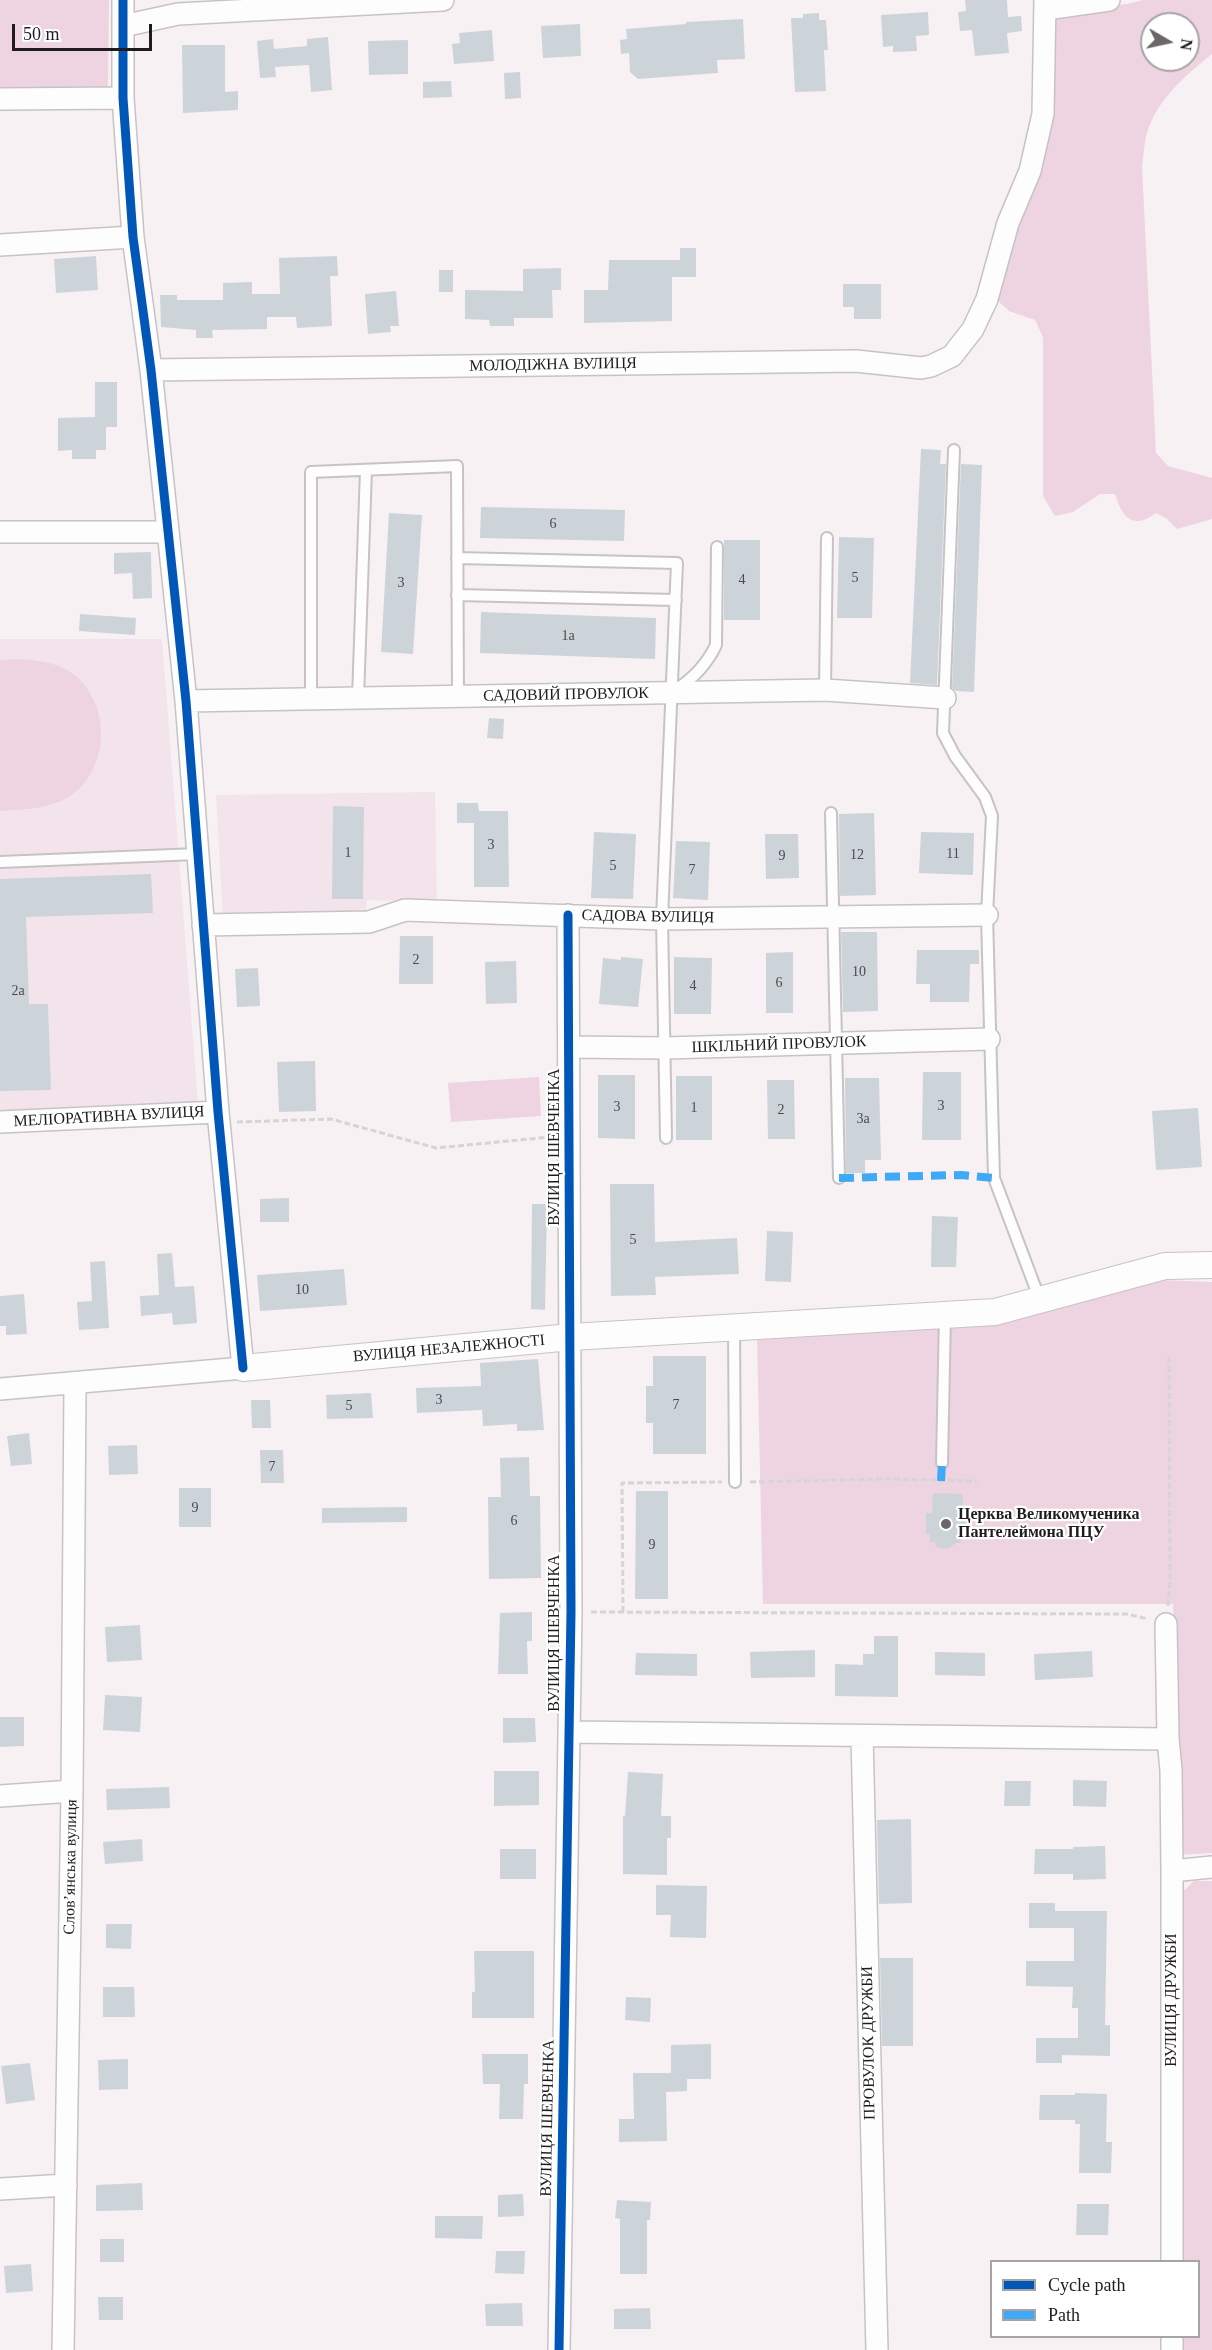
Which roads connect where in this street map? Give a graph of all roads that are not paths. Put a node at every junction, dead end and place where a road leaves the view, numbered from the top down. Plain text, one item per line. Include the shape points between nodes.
1 (123, 0) edge
2 (443, 0) edge
3 (1109, 0) edge
4 (1045, 4) edge
5 (123, 26) junction
6 (123, 98) junction
7 (0, 99) edge
8 (133, 237) junction
9 (0, 245) edge
10 (151, 370) junction
11 (954, 450) dead end
12 (366, 470) junction
13 (0, 532) edge
14 (168, 532) junction
15 (827, 538) dead end
16 (717, 547) dead end
17 (457, 558) junction
18 (457, 595) junction
19 (676, 600) junction
20 (825, 690) junction
21 (673, 693) junction
22 (458, 697) junction
23 (358, 698) junction
24 (945, 698) junction
25 (310, 699) junction
26 (186, 701) junction
27 (831, 813) dead end
28 (197, 854) junction
29 (0, 862) edge
30 (568, 915) junction
31 (987, 915) junction
32 (833, 917) junction
33 (662, 919) junction
34 (203, 925) junction
35 (988, 1039) junction
36 (836, 1043) junction
37 (569, 1047) junction
38 (664, 1048) junction
39 (219, 1117) junction
40 (0, 1122) edge
41 (666, 1138) dead end
42 (839, 1178) dead end
43 (1212, 1265) edge
44 (1040, 1300) junction
45 (945, 1315) junction
46 (734, 1328) junction
47 (571, 1337) junction
48 (243, 1368) junction
49 (75, 1384) junction
50 (0, 1389) edge
51 (942, 1462) dead end
52 (735, 1482) road end
53 (1166, 1624) road end
54 (570, 1732) junction
55 (862, 1736) junction
56 (1168, 1739) junction
57 (72, 1791) junction
58 (0, 1796) edge
59 (1212, 1868) edge
60 (1172, 1871) junction
61 (66, 2185) junction
62 (0, 2189) edge
63 (1172, 2260) edge
64 (63, 2350) edge
65 (559, 2350) edge
66 (877, 2350) edge

1 - 5 street
2 - 5 street via 178,15
3 - 4 street
4 - 10 street, МОЛОДІЖНА ВУЛИЦЯ via 1043,114 1030,171 1008,223 987,299 973,329 952,356 931,366 856,361
5 - 6 street
6 - 7 street
6 - 8 street
8 - 9 street
8 - 10 street
10 - 14 street
11 - 24 lane
12 - 17 lane via 457,466
12 - 23 lane
12 - 25 lane via 311,472
13 - 14 street
14 - 26 street
15 - 20 lane
16 - 21 lane via 716,645 702,669
17 - 18 lane
17 - 19 lane via 677,563
18 - 19 lane
18 - 22 lane
19 - 21 lane
20 - 21 street, САДОВИЙ ПРОВУЛОК
20 - 24 street, САДОВИЙ ПРОВУЛОК
21 - 22 street, САДОВИЙ ПРОВУЛОК
21 - 33 lane
22 - 23 street, САДОВИЙ ПРОВУЛОК
23 - 25 street, САДОВИЙ ПРОВУЛОК
24 - 31 lane via 943,733 985,797 992,816
25 - 26 street, САДОВИЙ ПРОВУЛОК
26 - 28 street
27 - 32 lane
28 - 29 lane
28 - 34 street
30 - 33 street, САДОВА ВУЛИЦЯ
30 - 34 street, САДОВА ВУЛИЦЯ via 405,910 369,922
30 - 37 street, ВУЛИЦЯ ШЕВЧЕНКА
31 - 32 street, САДОВА ВУЛИЦЯ
31 - 35 lane
32 - 33 street, САДОВА ВУЛИЦЯ
32 - 36 lane
33 - 38 lane
34 - 39 street
35 - 36 street, ШКІЛЬНИЙ ПРОВУЛОК
35 - 44 lane via 994,1178
36 - 38 street, ШКІЛЬНИЙ ПРОВУЛОК
36 - 42 lane
37 - 38 street, ШКІЛЬНИЙ ПРОВУЛОК
37 - 47 street, ВУЛИЦЯ ШЕВЧЕНКА
38 - 41 lane
39 - 40 street, МЕЛІОРАТИВНА ВУЛИЦЯ
39 - 48 street
43 - 44 street, ВУЛИЦЯ НЕЗАЛЕЖНОСТІ via 1165,1266
44 - 45 street, ВУЛИЦЯ НЕЗАЛЕЖНОСТІ via 995,1312
45 - 46 street, ВУЛИЦЯ НЕЗАЛЕЖНОСТІ
45 - 51 lane
46 - 47 street, ВУЛИЦЯ НЕЗАЛЕЖНОСТІ
46 - 52 lane
47 - 48 street, ВУЛИЦЯ НЕЗАЛЕЖНОСТІ
47 - 54 street, ВУЛИЦЯ ШЕВЧЕНКА
48 - 49 street, ВУЛИЦЯ НЕЗАЛЕЖНОСТІ
49 - 50 street, ВУЛИЦЯ НЕЗАЛЕЖНОСТІ
49 - 57 street, Словʼянська вулиця
53 - 56 street, ВУЛИЦЯ ДРУЖБИ
54 - 55 street
54 - 65 street, ВУЛИЦЯ ШЕВЧЕНКА
55 - 56 street
55 - 66 street, ПРОВУЛОК ДРУЖБИ
56 - 60 street, ВУЛИЦЯ ДРУЖБИ
57 - 58 street
57 - 61 street, Словʼянська вулиця
59 - 60 street
60 - 63 street, ВУЛИЦЯ ДРУЖБИ
61 - 62 street
61 - 64 street, Словʼянська вулиця

